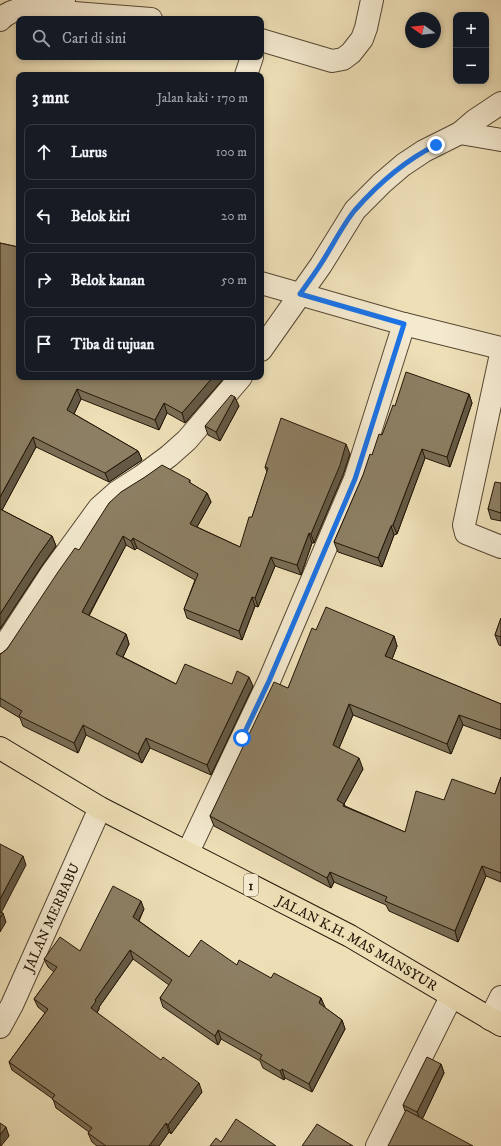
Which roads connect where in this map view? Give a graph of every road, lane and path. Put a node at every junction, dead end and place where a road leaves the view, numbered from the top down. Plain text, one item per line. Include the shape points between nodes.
1 (372, 0) edge
2 (62, 6) edge
3 (130, 16) edge
4 (0, 20) edge
5 (264, 41) edge
6 (251, 60) edge
7 (247, 72) edge
8 (501, 103) edge
9 (460, 133) junction
10 (501, 140) edge
11 (264, 284) edge
12 (300, 294) junction
13 (404, 324) junction
14 (264, 346) edge
15 (501, 348) edge
16 (501, 354) edge
17 (238, 380) edge
18 (501, 547) edge
19 (0, 652) edge
20 (0, 748) edge
21 (100, 808) junction
22 (188, 852) junction
23 (451, 997) junction
24 (501, 997) edge
25 (496, 1022) edge
26 (0, 1027) edge
27 (377, 1146) edge

1 - 5 street via 362,39 343,59 332,61
2 - 3 street
2 - 4 street via 22,9 11,12
6 - 7 street
8 - 9 street
9 - 10 street
9 - 12 street via 403,165 355,210
11 - 12 street
12 - 13 street
12 - 14 street
13 - 15 street
13 - 22 street via 355,479 269,681
16 - 18 street via 464,525 466,533
17 - 19 street via 187,440 99,508 51,574
20 - 21 highway, JALAN K.H. MAS MANSYUR / 1
21 - 22 highway, JALAN K.H. MAS MANSYUR / 1
21 - 26 street, JALAN MERBABU
22 - 23 highway, JALAN K.H. MAS MANSYUR / 1 via 350,936
23 - 25 highway, JALAN K.H. MAS MANSYUR / 1
23 - 27 street
24 - 25 street

